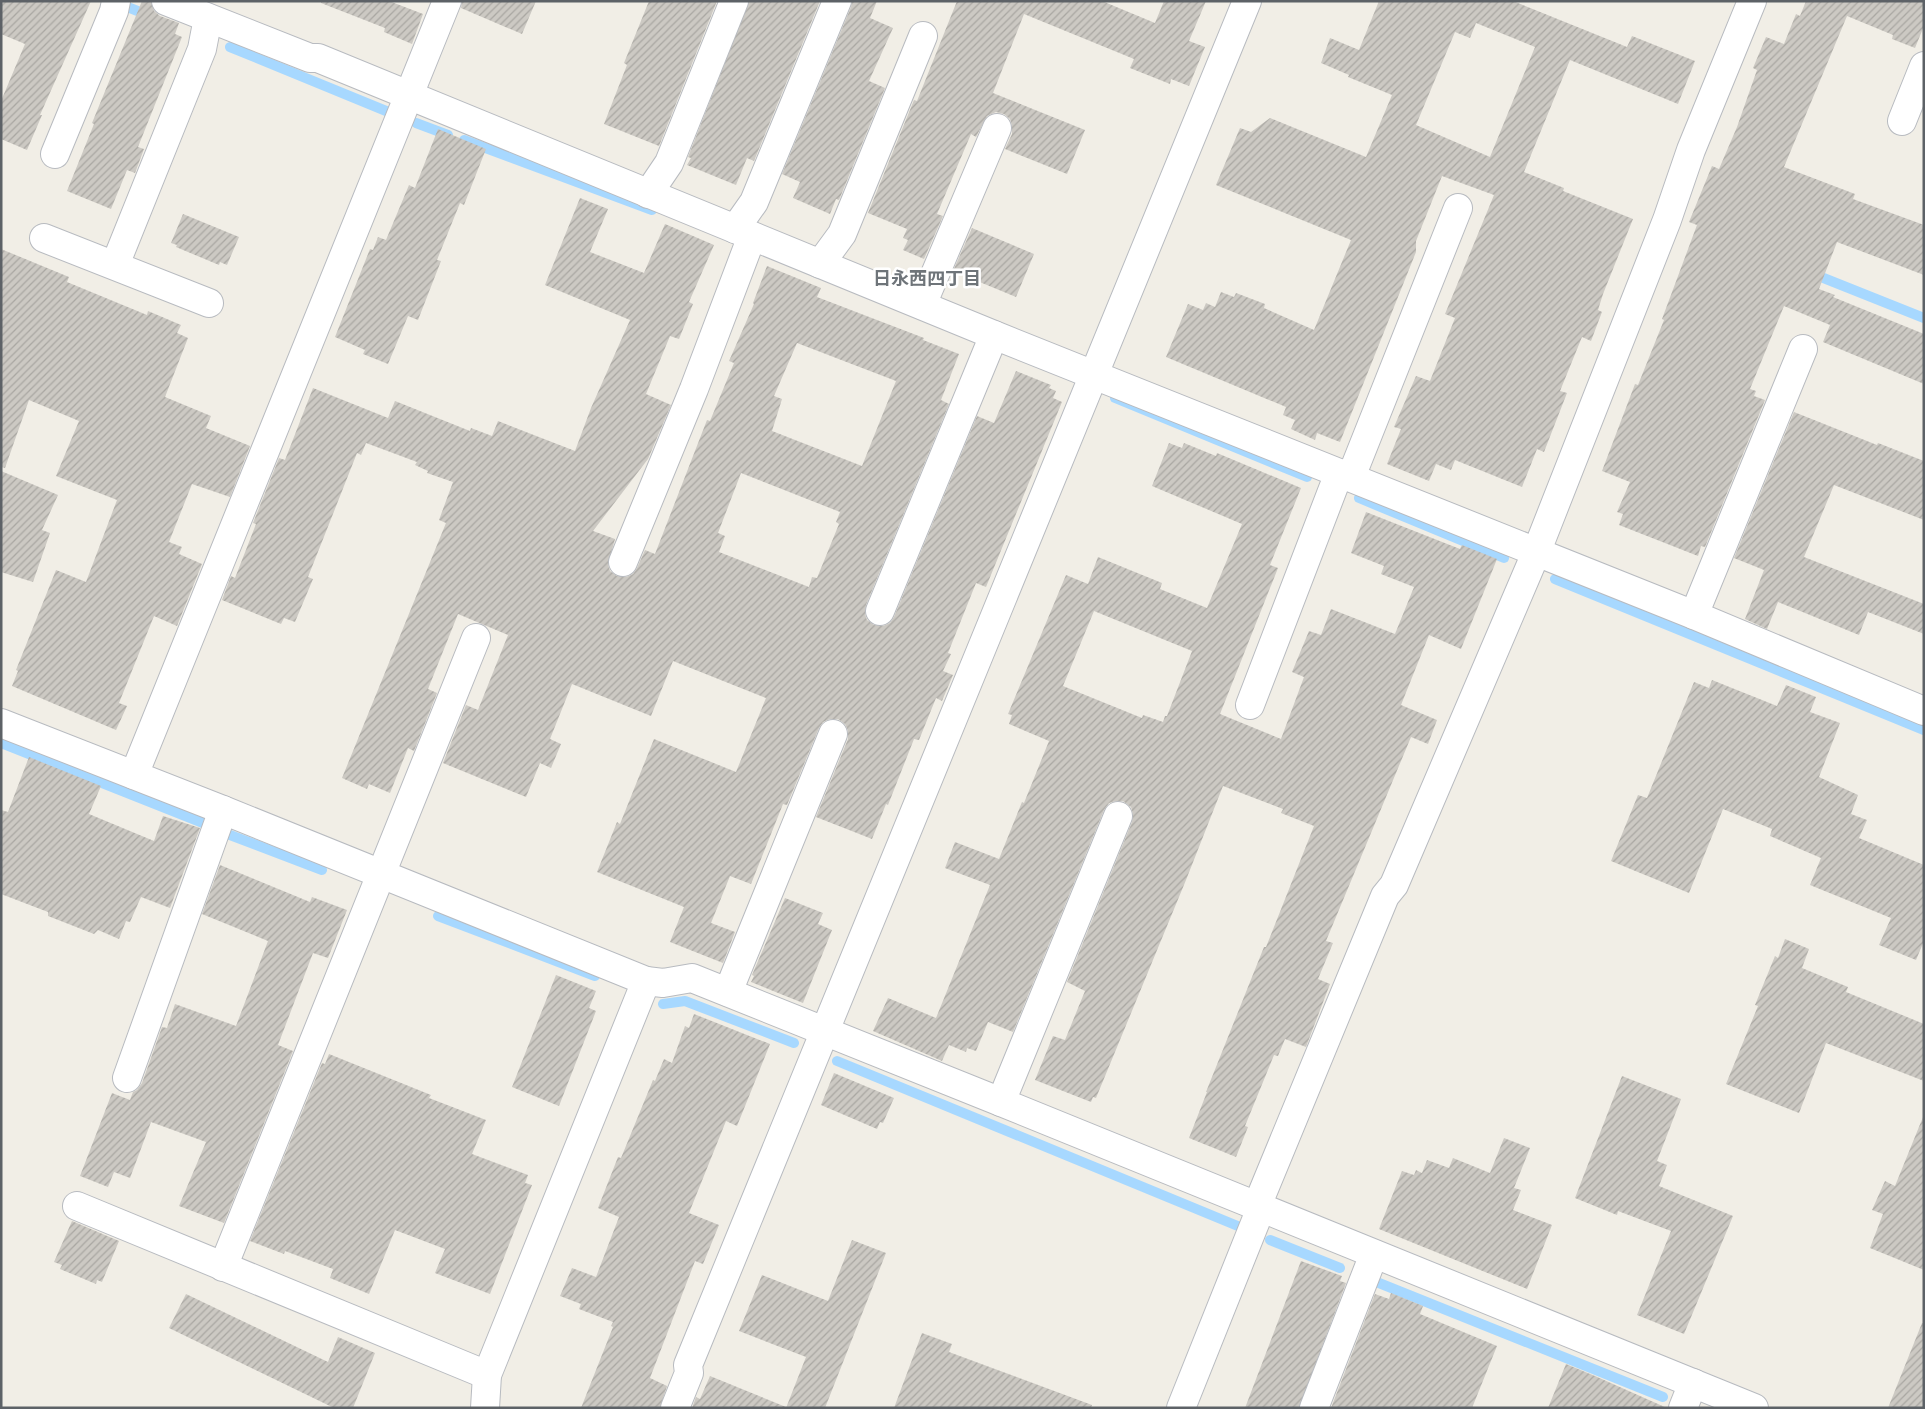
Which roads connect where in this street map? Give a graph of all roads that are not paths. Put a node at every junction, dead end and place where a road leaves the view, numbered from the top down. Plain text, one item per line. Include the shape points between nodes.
1 (116, 1) edge
2 (166, 1) edge
3 (447, 1) edge
4 (734, 1) edge
5 (837, 1) edge
6 (1248, 1) edge
7 (1752, 1) edge
8 (208, 18) junction
9 (924, 36) dead end
10 (1924, 66) edge
11 (408, 96) junction
12 (1902, 121) dead end
13 (996, 128) dead end
14 (55, 154) dead end
15 (648, 194) junction
16 (1458, 208) dead end
17 (744, 233) junction
18 (44, 238) dead end
19 (820, 264) junction
20 (115, 265) junction
21 (209, 303) dead end
22 (922, 305) junction
23 (994, 336) junction
24 (1803, 350) dead end
25 (1095, 375) junction
26 (1345, 475) junction
27 (1536, 553) junction
28 (622, 562) dead end
29 (880, 611) dead end
30 (1694, 615) junction
31 (476, 638) dead end
32 (1250, 705) dead end
33 (1924, 710) edge
34 (1, 722) edge
35 (833, 734) dead end
36 (134, 775) junction
37 (224, 810) junction
38 (1118, 816) dead end
39 (382, 873) junction
40 (646, 982) junction
41 (728, 992) junction
42 (825, 1031) junction
43 (127, 1078) dead end
44 (1001, 1102) junction
45 (77, 1206) dead end
46 (1259, 1207) junction
47 (1374, 1254) junction
48 (223, 1268) junction
49 (487, 1375) junction
50 (1693, 1383) junction
51 (485, 1408) edge
52 (675, 1408) edge
53 (1181, 1408) edge
54 (1314, 1408) edge
55 (1683, 1408) edge
56 (1754, 1408) edge

1 - 14 street
2 - 8 street
3 - 11 street
4 - 15 street via 669,164
5 - 17 street
6 - 25 street
7 - 27 street via 1691,150 1667,220
8 - 11 street via 310,58 318,58
8 - 20 street via 202,49
9 - 19 street via 842,234
10 - 12 street
11 - 15 street
11 - 36 street
13 - 22 street
15 - 17 street
16 - 26 street
17 - 19 street
17 - 28 street via 694,389
18 - 20 street
19 - 22 street
20 - 21 street
22 - 23 street
23 - 25 street
23 - 29 street
24 - 30 street
25 - 26 street
25 - 42 street
26 - 27 street
26 - 32 street
27 - 30 street
27 - 46 street via 1394,885 1385,896
30 - 33 street
31 - 39 street
34 - 36 street
35 - 41 street
36 - 37 street
37 - 39 street
37 - 43 street
38 - 44 street
39 - 40 street
39 - 48 street
40 - 41 street via 692,978
40 - 49 street
41 - 42 street
42 - 44 street
42 - 52 street via 688,1365 689,1372
44 - 46 street
45 - 48 street
46 - 47 street
46 - 53 street
47 - 50 street
47 - 54 street
48 - 49 street
49 - 51 street
50 - 55 street
50 - 56 street

